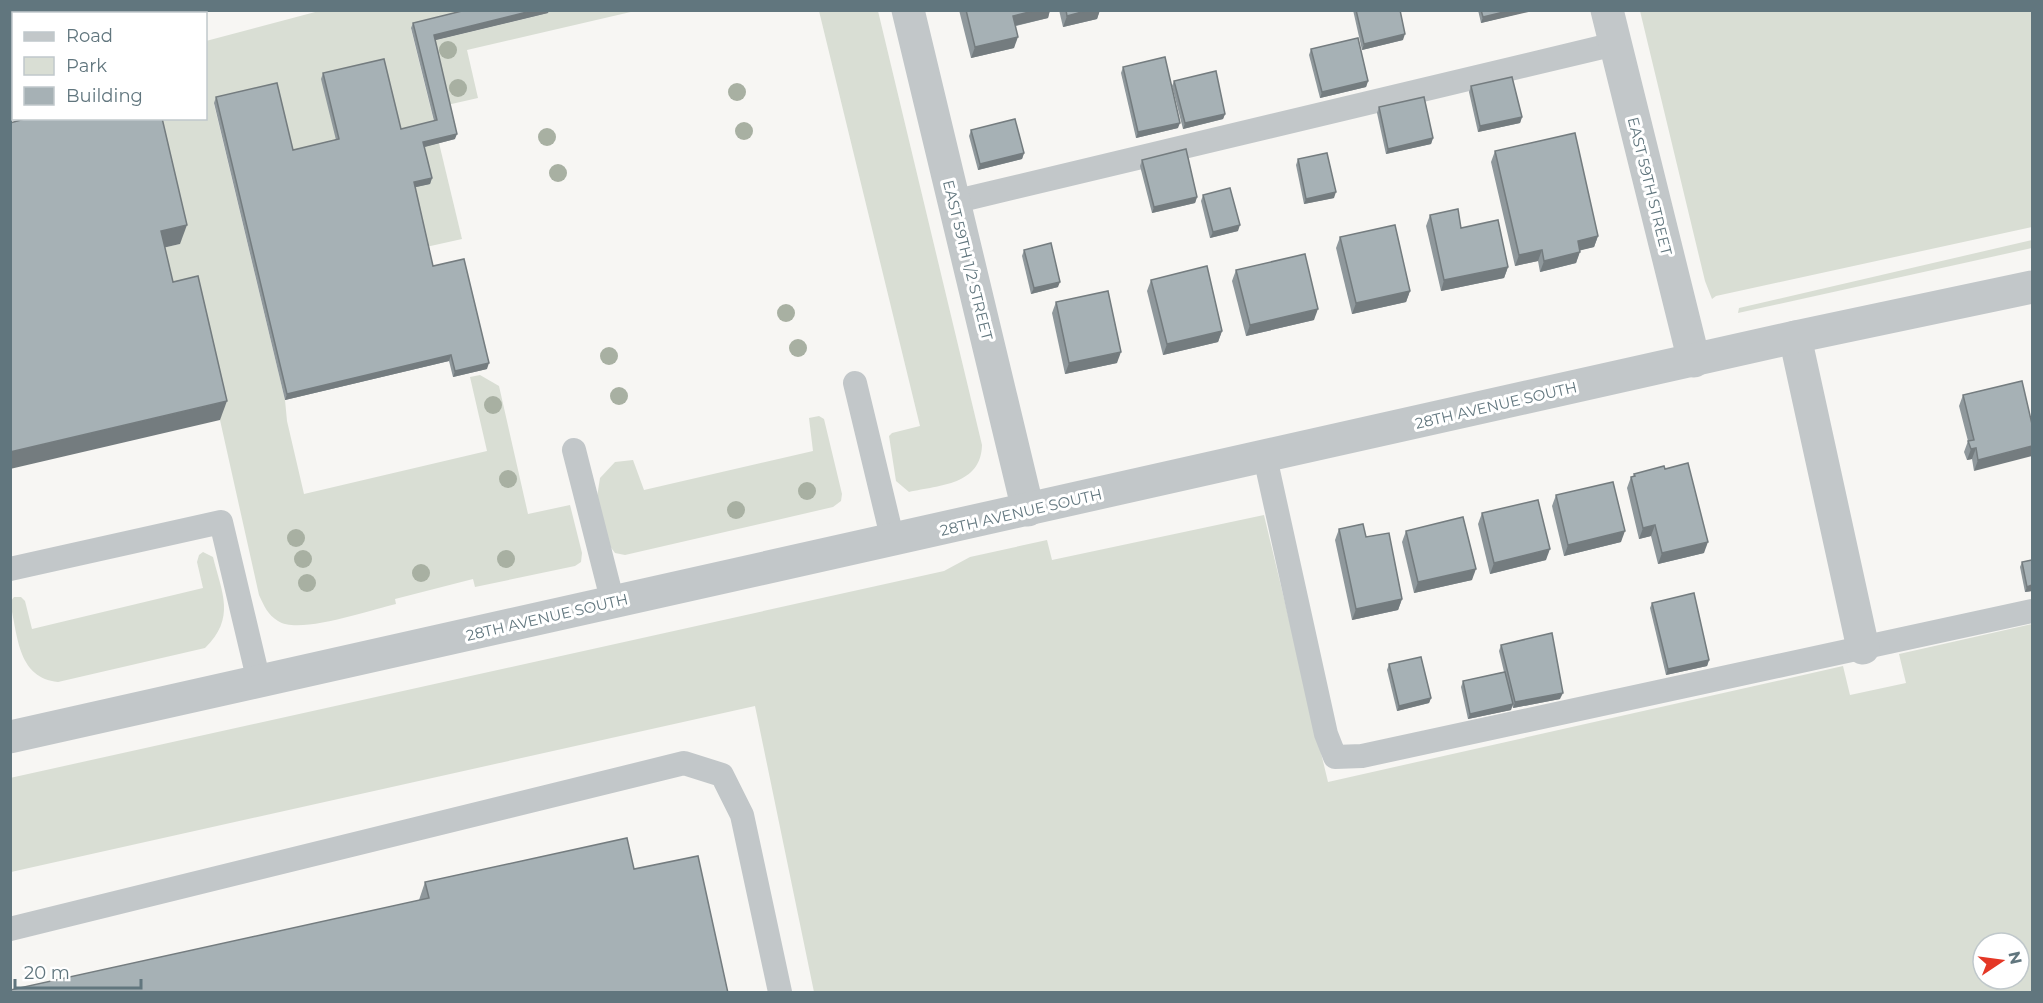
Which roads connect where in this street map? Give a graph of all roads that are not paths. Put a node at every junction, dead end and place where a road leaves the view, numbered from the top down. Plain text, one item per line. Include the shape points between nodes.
1 (908, 10) edge
2 (1607, 10) edge
3 (1615, 44) junction
4 (954, 202) junction
5 (2032, 287) edge
6 (1795, 337) junction
7 (1694, 361) junction
8 (855, 383) dead end
9 (574, 450) dead end
10 (1265, 457) junction
11 (1028, 510) junction
12 (893, 541) junction
13 (10, 569) edge
14 (612, 603) junction
15 (2032, 611) edge
16 (1863, 648) junction
17 (259, 682) junction
18 (10, 737) edge
19 (10, 930) edge
20 (780, 993) edge

1 - 4 street, EAST 59TH 1/2 STREET
2 - 3 street, EAST 59TH STREET
3 - 4 lane
3 - 7 street, EAST 59TH STREET
4 - 11 street, EAST 59TH 1/2 STREET
5 - 6 street, 28TH AVENUE SOUTH
6 - 7 street, 28TH AVENUE SOUTH
6 - 16 street
7 - 10 street, 28TH AVENUE SOUTH
8 - 12 lane
9 - 14 lane
10 - 11 street, 28TH AVENUE SOUTH
10 - 16 lane via 1326,734 1335,757 1362,756
11 - 12 street, 28TH AVENUE SOUTH
12 - 14 street, 28TH AVENUE SOUTH
13 - 17 lane via 222,522
14 - 17 street, 28TH AVENUE SOUTH
15 - 16 lane
17 - 18 street, 28TH AVENUE SOUTH
19 - 20 lane via 684,764 722,775 742,816

